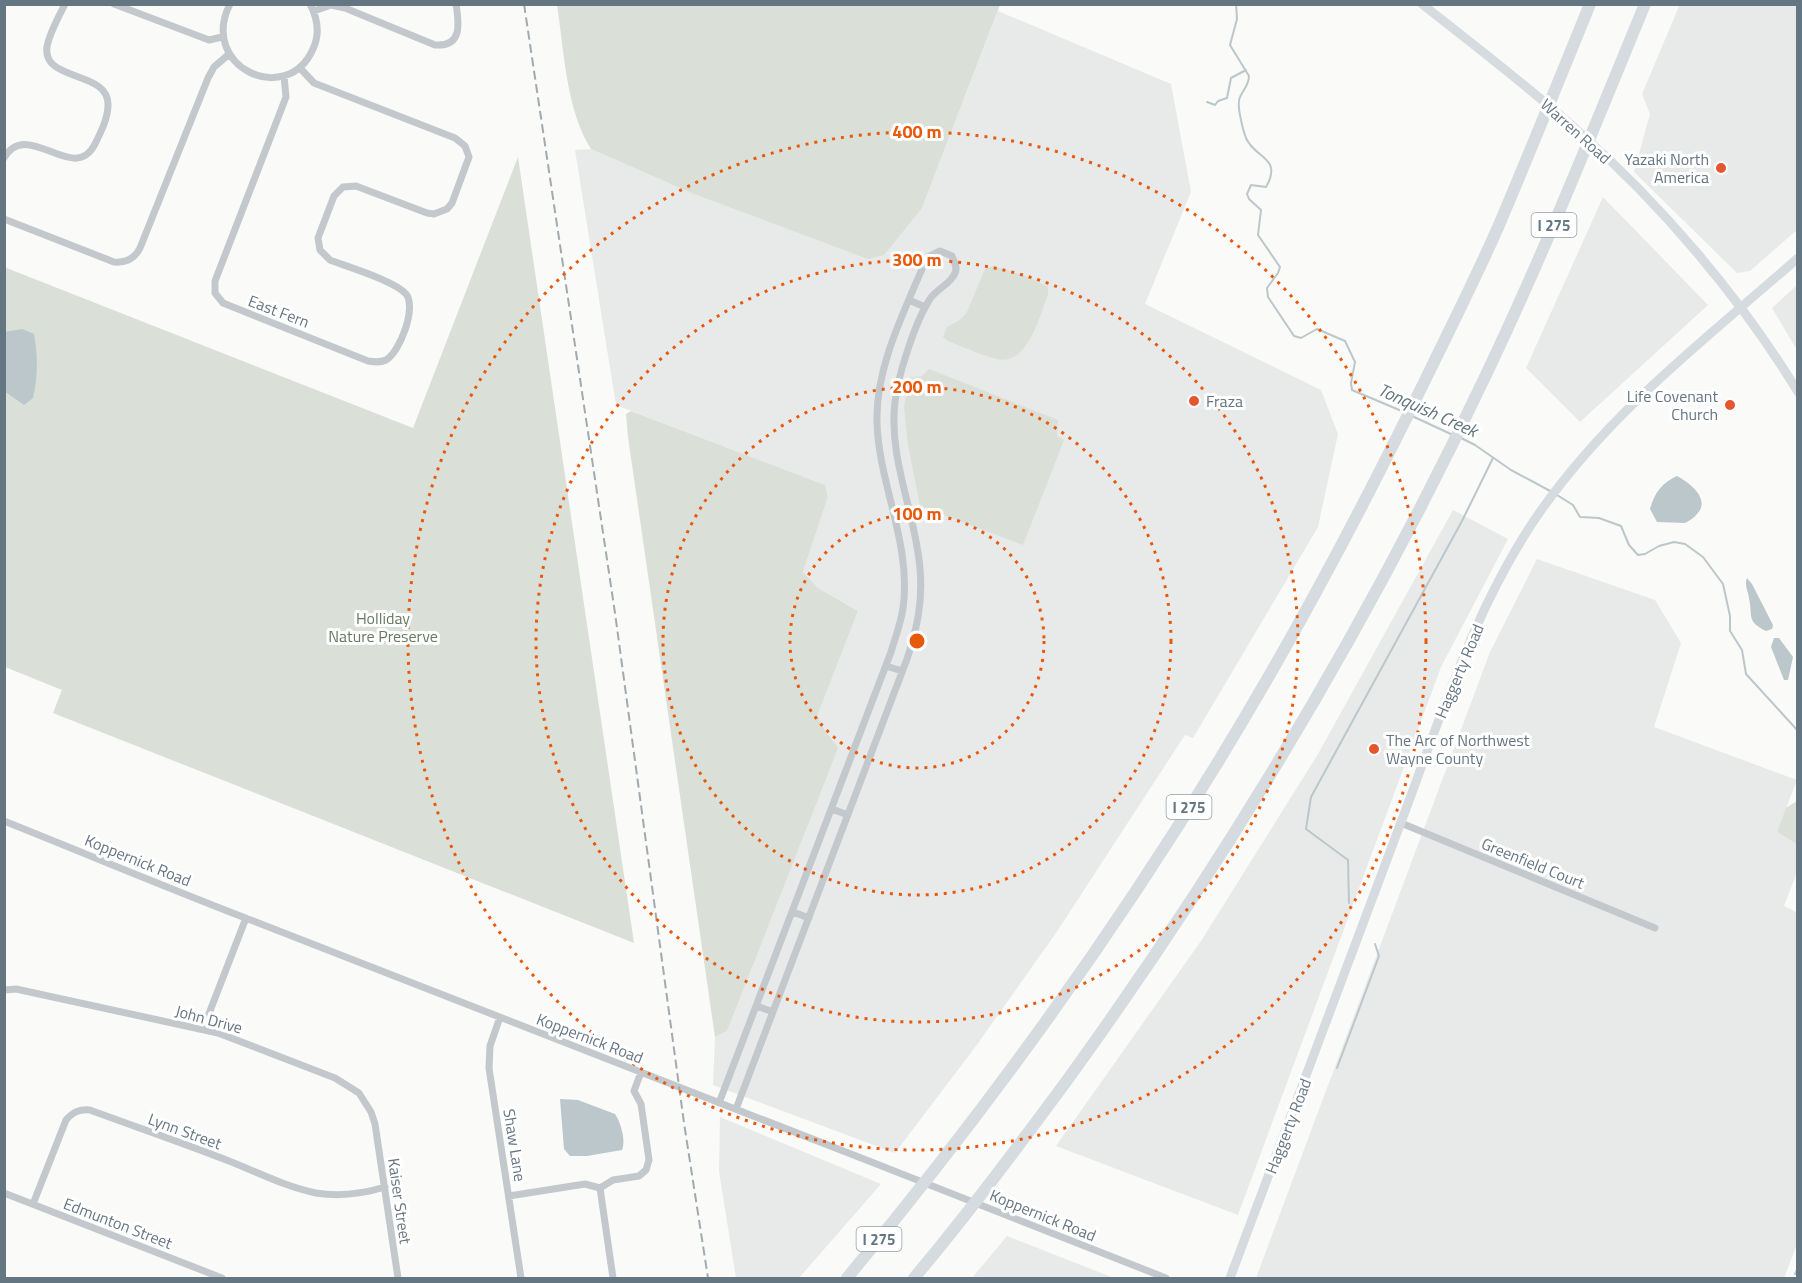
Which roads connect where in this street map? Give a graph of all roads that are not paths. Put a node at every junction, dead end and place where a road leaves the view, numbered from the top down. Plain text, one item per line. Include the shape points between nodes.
1 (65, 4) edge
2 (114, 4) edge
3 (230, 4) edge
4 (456, 4) edge
5 (1422, 4) edge
6 (1590, 4) edge
7 (1645, 4) edge
8 (312, 8) edge
9 (222, 37) junction
10 (228, 55) junction
11 (300, 68) junction
12 (284, 76) junction
13 (4, 158) edge
14 (4, 219) edge
15 (1797, 258) edge
16 (909, 300) junction
17 (925, 307) junction
18 (1739, 307) junction
19 (1797, 392) edge
20 (917, 547) junction
21 (901, 549) junction
22 (886, 666) junction
23 (902, 672) junction
24 (832, 809) junction
25 (848, 815) junction
26 (4, 821) edge
27 (1401, 823) junction
28 (793, 912) junction
29 (246, 918) junction
30 (809, 918) junction
31 (1655, 928) dead end
32 (4, 990) edge
33 (757, 1006) junction
34 (773, 1012) junction
35 (500, 1017) junction
36 (204, 1029) junction
37 (642, 1072) junction
38 (719, 1103) junction
39 (736, 1109) junction
40 (376, 1128) joint
41 (385, 1187) junction
42 (600, 1188) junction
43 (4, 1193) edge
44 (509, 1196) junction
45 (33, 1204) junction
46 (222, 1278) edge
47 (398, 1278) edge
48 (520, 1278) edge
49 (613, 1278) edge
50 (847, 1278) edge
51 (914, 1278) edge
52 (1166, 1278) edge
53 (1230, 1278) edge

1 - 13 street via 48,47 49,59 54,66 103,89 108,98 107,114 94,145 82,158 68,158 27,143 14,147
2 - 9 street via 209,40
3 - 9 street
4 - 8 street via 458,33 442,45 345,8
5 - 18 main road, Warren Road via 1580,132 1675,228
6 - 50 highway, I 275 via 1498,226 1411,409 1273,669 1198,793 1024,1052
7 - 51 highway, I 275 via 1525,292 1366,609 1254,801 1128,995 985,1190
8 - 11 street via 316,39
9 - 10 street
10 - 12 street via 254,75
10 - 14 street via 208,78 140,248 131,258 114,262
11 - 12 street
11 - 12 street, East Fern via 314,83 455,138 468,152 468,164 452,203 440,212 427,213 356,186 344,187 334,196 318,238 322,254 401,290 410,300 410,312 397,348 381,361 368,361 244,313 223,303 215,293 215,281 286,97
15 - 18 main road, Haggerty Road
16 - 17 street
16 - 17 street via 928,257 940,251 952,256 956,273
16 - 21 street via 884,369 877,421 879,451
17 - 20 street via 901,374 894,424
18 - 19 main road, Warren Road
18 - 27 main road, Haggerty Road via 1630,405 1550,498 1483,613
20 - 21 street
20 - 23 street via 921,601 914,639
21 - 22 street via 903,609
22 - 23 street
22 - 24 street
23 - 25 street
24 - 25 street
24 - 28 street
25 - 30 street
26 - 29 street, Koppernick Road
27 - 31 street, Greenfield Court
27 - 53 main road, Haggerty Road
28 - 30 street
28 - 33 street
29 - 35 street, Koppernick Road
29 - 36 street
30 - 34 street
32 - 36 street, John Drive via 16,989
33 - 34 street
33 - 38 street
34 - 39 street
35 - 37 street, Koppernick Road
35 - 44 street, Shaw Lane via 489,1058
36 - 40 street, John Drive via 344,1082 364,1100
37 - 38 street, Koppernick Road
37 - 42 street via 634,1091 641,1104 649,1160 646,1170 639,1176 613,1180
38 - 39 street, Koppernick Road
39 - 52 street, Koppernick Road
40 - 41 street, Kaiser Street
41 - 45 street, Lynn Street via 345,1195 316,1193 83,1109 66,1120
41 - 47 street, Kaiser Street
42 - 44 street via 585,1184
42 - 49 street
43 - 45 street, Edmunton Street
44 - 48 street, Shaw Lane
45 - 46 street, Edmunton Street

